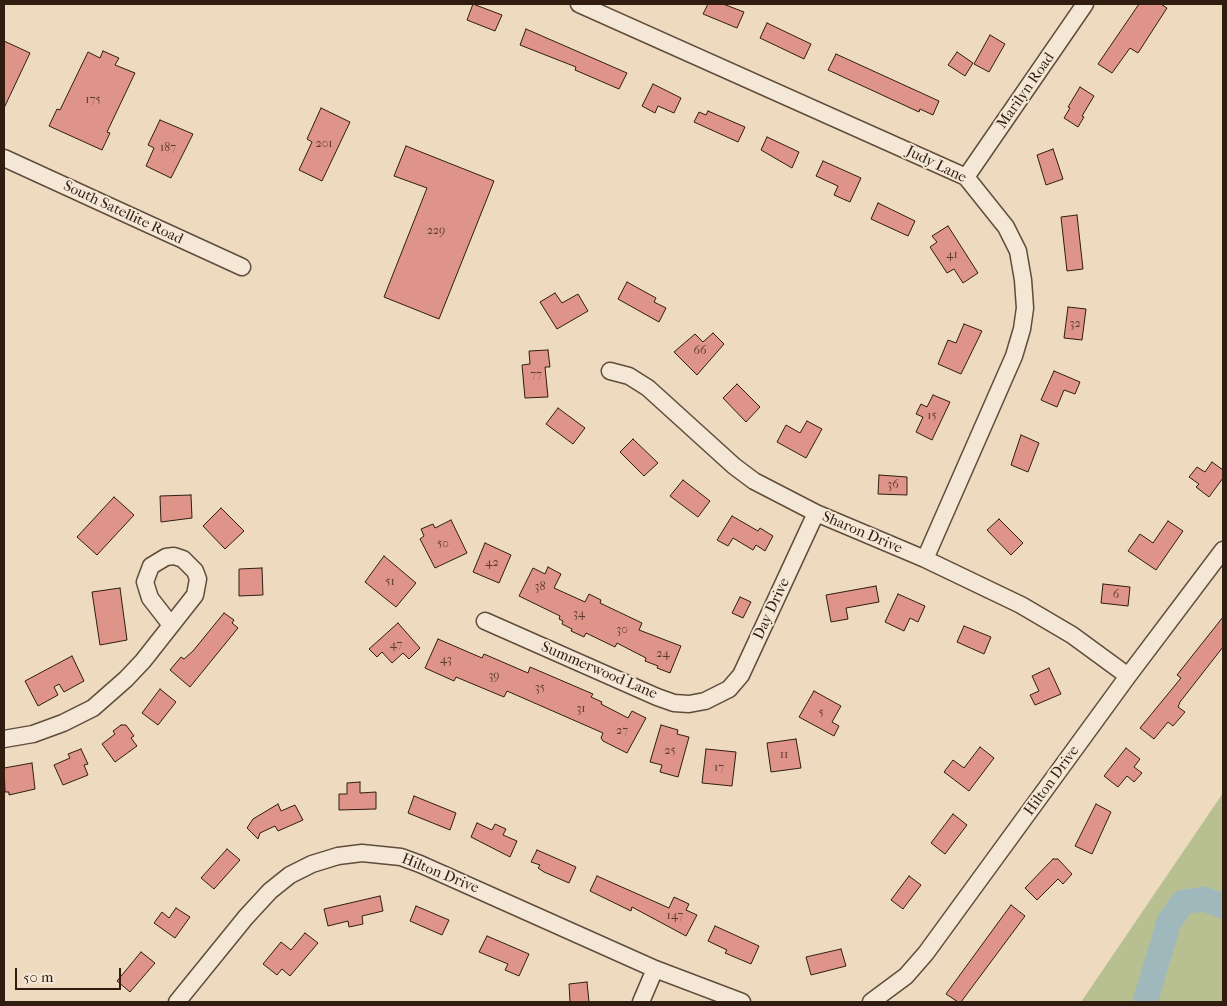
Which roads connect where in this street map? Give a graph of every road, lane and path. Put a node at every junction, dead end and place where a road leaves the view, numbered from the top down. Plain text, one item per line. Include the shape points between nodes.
1 (579, 4) edge
2 (1085, 4) edge
3 (4, 158) edge
4 (966, 177) junction
5 (242, 267) dead end
6 (610, 371) dead end
7 (816, 513) junction
8 (1223, 550) edge
9 (925, 559) junction
10 (485, 621) dead end
11 (171, 625) dead end
12 (1128, 676) junction
13 (717, 696) joint
14 (4, 739) edge
15 (655, 968) junction
16 (177, 1002) edge
17 (641, 1002) edge
18 (742, 1002) edge
19 (871, 1002) edge

1 - 4 street, Judy Lane
2 - 4 street, Marilyn Road
3 - 5 street, South Satellite Road
4 - 9 street, Judy Lane via 1006,227 1018,251 1025,308 1014,356
6 - 7 street, Sharon Drive via 628,376 648,388 754,481
7 - 9 street, Sharon Drive
7 - 13 street, Day Drive via 742,676
8 - 12 street, Hilton Drive
9 - 12 street, Sharon Drive via 1047,618
10 - 13 street, Summerwood Lane via 674,703 689,704
11 - 14 street via 126,679 93,708 44,730
12 - 19 street, Hilton Drive via 926,953 906,976
15 - 16 street, Hilton Drive via 420,864 401,857 362,853 312,864 290,875 270,891
15 - 17 street
15 - 18 street, Hilton Drive

